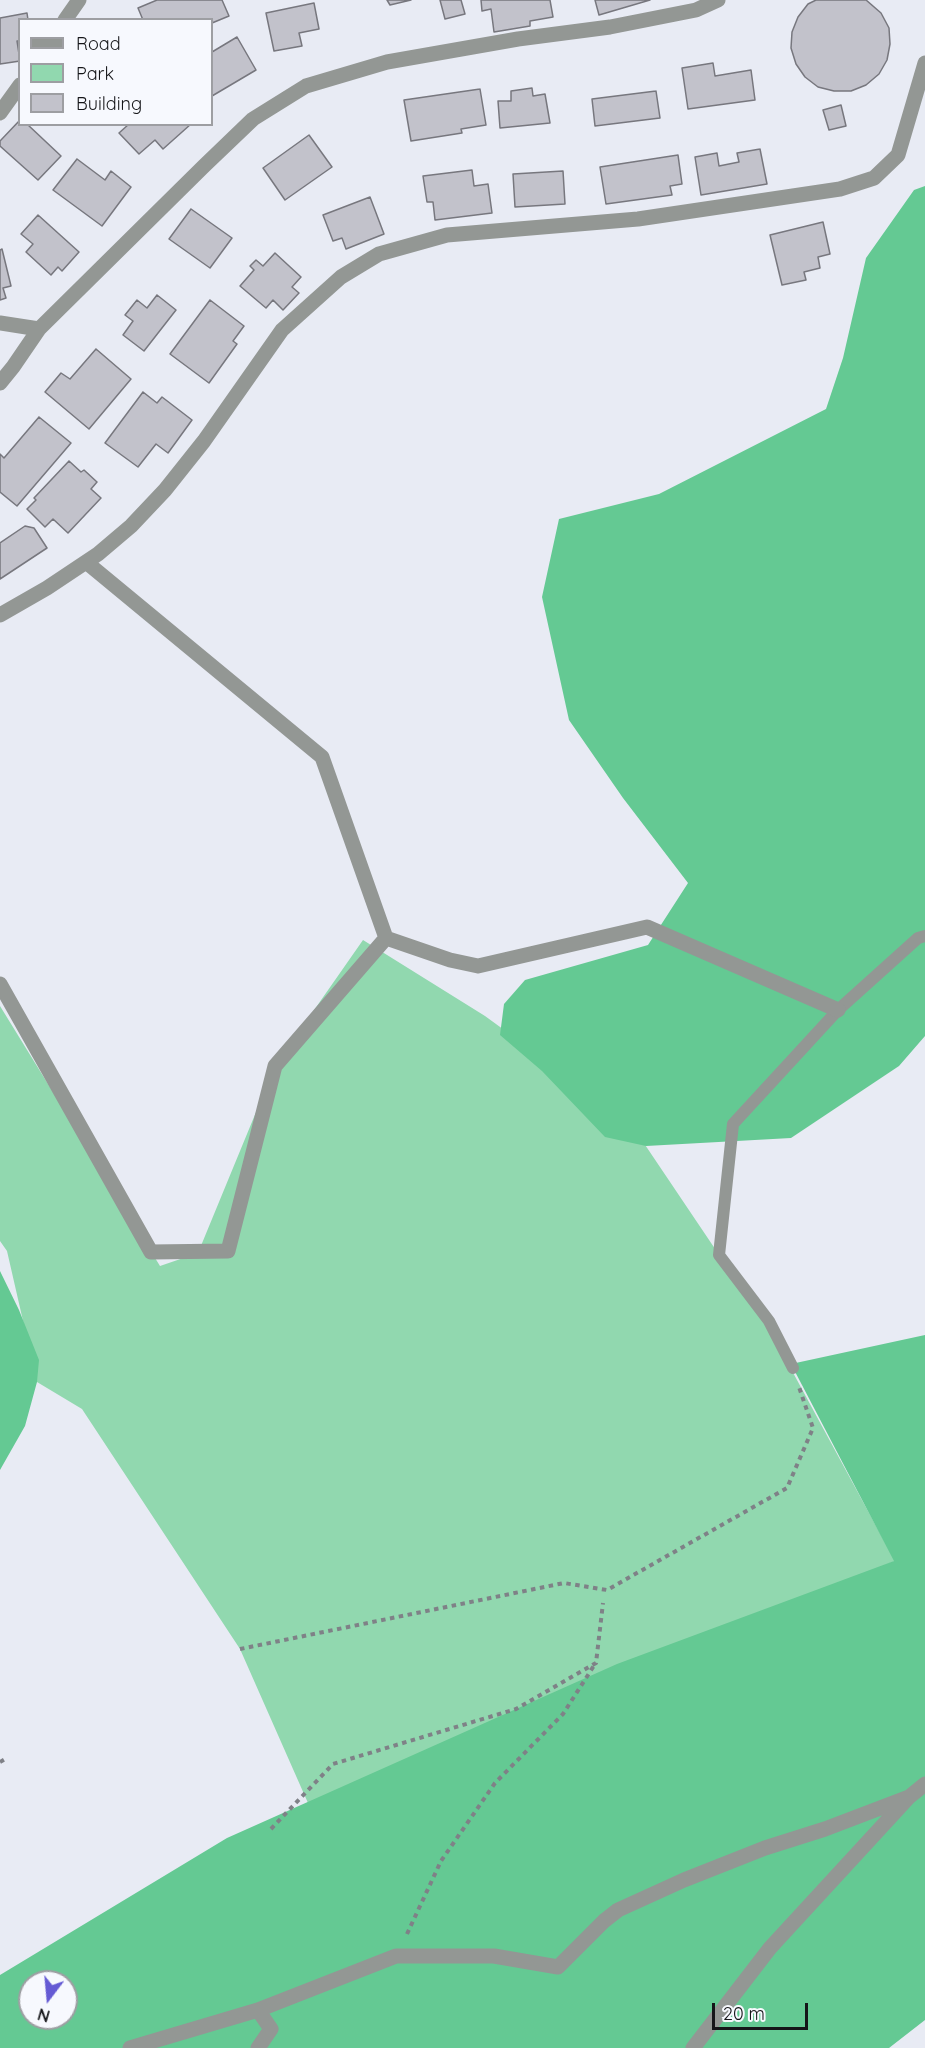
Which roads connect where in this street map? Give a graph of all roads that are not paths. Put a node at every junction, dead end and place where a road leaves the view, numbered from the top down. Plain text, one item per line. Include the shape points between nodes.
1 (79, 0) edge
2 (718, 0) edge
3 (66, 18) edge
4 (925, 63) edge
5 (18, 88) edge
6 (0, 114) edge
7 (0, 323) edge
8 (39, 329) junction
9 (0, 383) edge
10 (86, 562) junction
11 (0, 615) edge
12 (925, 936) edge
13 (386, 938) junction
14 (0, 984) edge
15 (838, 1010) junction
16 (792, 1366) road end
17 (925, 1784) edge
18 (909, 1797) junction
19 (258, 2010) junction
20 (130, 2048) edge
21 (258, 2048) edge
22 (693, 2048) edge

1 - 3 street
2 - 8 street via 696,10 610,27 387,62 306,86 253,119
4 - 10 street via 898,155 874,178 840,189 638,219 447,235 379,254 341,277 282,330 165,490 131,526
5 - 6 street
7 - 8 street
8 - 9 street
10 - 11 street
10 - 13 street via 322,757
12 - 15 lane via 918,938
13 - 14 street via 275,1066 228,1251 151,1252
13 - 15 street via 478,966 647,927
15 - 16 lane via 733,1124 719,1255 769,1321
17 - 18 street
18 - 19 street via 745,1856 618,1910 558,1967 494,1956 396,1956
18 - 22 street via 770,1948
19 - 20 street
19 - 21 street via 271,2029

